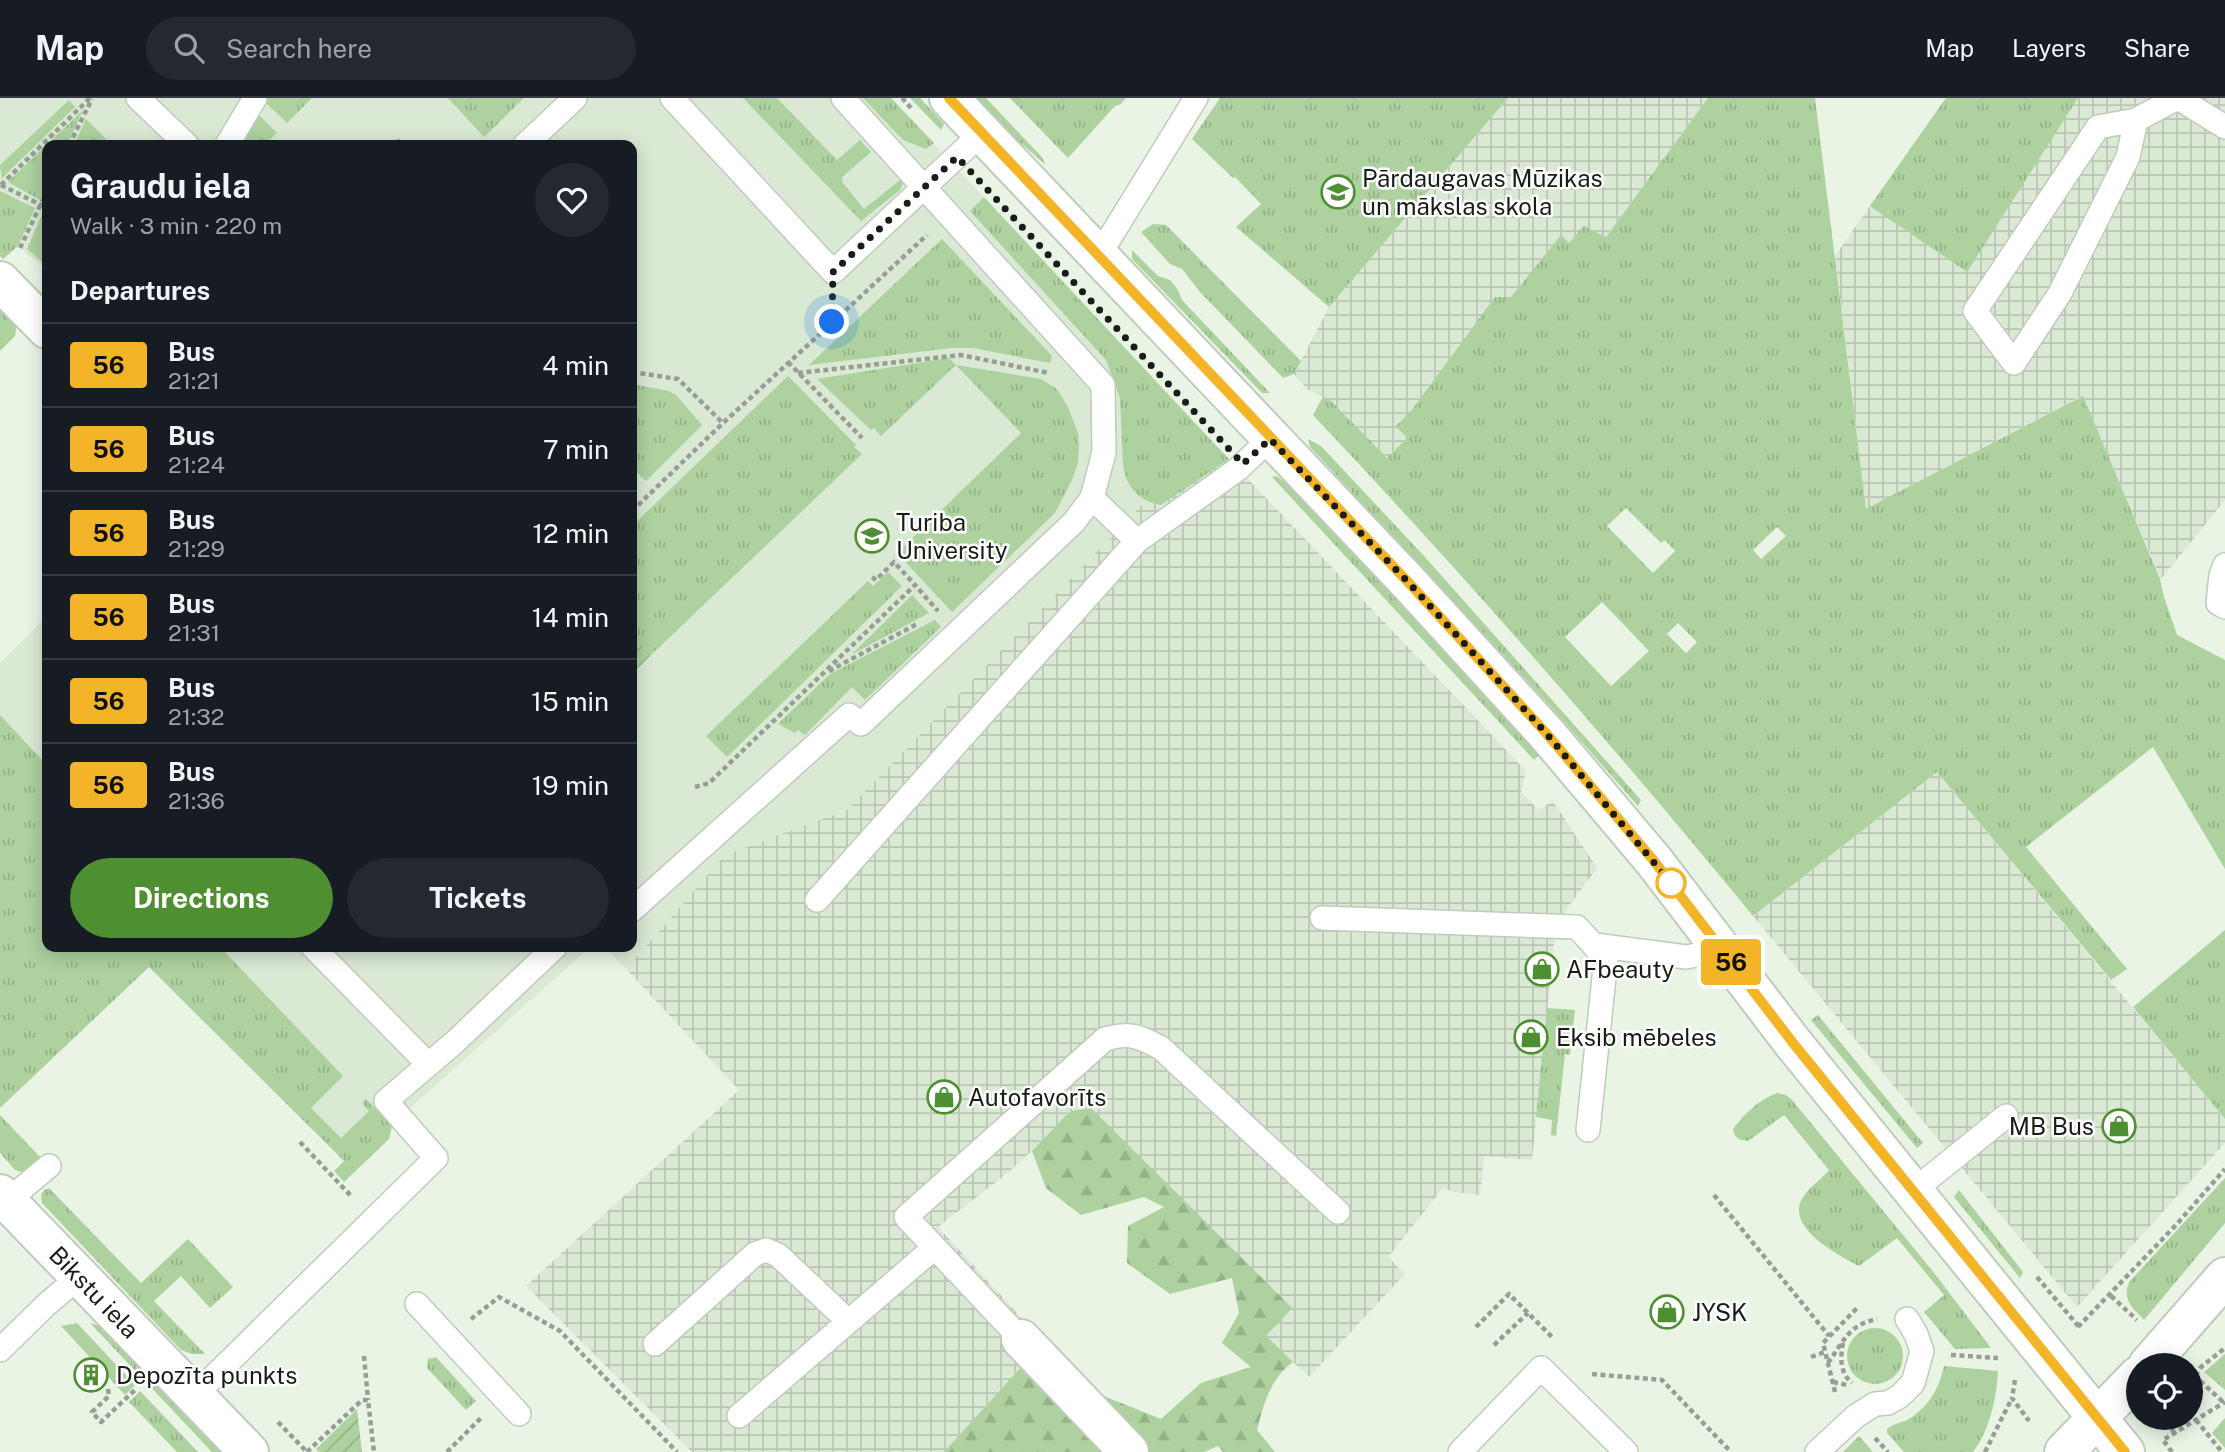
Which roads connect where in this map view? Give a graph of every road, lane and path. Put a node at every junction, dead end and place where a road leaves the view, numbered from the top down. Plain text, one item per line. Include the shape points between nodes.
1 (91, 98) edge
2 (138, 98) edge
3 (254, 98) edge
4 (575, 98) edge
5 (672, 98) edge
6 (843, 98) edge
7 (902, 98) edge
8 (949, 98) edge
9 (1196, 98) edge
10 (2177, 98) edge
11 (2136, 120) junction
12 (2225, 127) edge
13 (48, 140) edge
14 (71, 140) edge
15 (182, 140) edge
16 (229, 140) edge
17 (530, 140) edge
18 (42, 145) edge
19 (970, 145) junction
20 (1, 185) edge
21 (925, 186) junction
22 (41, 205) joint
23 (950, 214) junction
24 (20, 248) dead end
25 (1098, 257) junction
26 (833, 272) junction
27 (0, 281) edge
28 (832, 322) junction
29 (42, 325) edge
30 (788, 362) junction
31 (637, 373) edge
32 (798, 373) junction
33 (1103, 385) junction
34 (723, 423) junction
35 (862, 439) dead end
36 (1270, 439) junction
37 (1091, 498) junction
38 (637, 506) edge
39 (1137, 541) junction
40 (2225, 565) edge
41 (872, 577) dead end
42 (915, 585) junction
43 (2225, 607) edge
44 (822, 674) junction
45 (695, 787) dead end
46 (817, 900) dead end
47 (637, 906) edge
48 (1322, 918) dead end
49 (1595, 945) junction
50 (1722, 950) junction
51 (318, 952) edge
52 (550, 952) edge
53 (428, 1064) junction
54 (2006, 1116) dead end
55 (1588, 1129) dead end
56 (300, 1142) dead end
57 (49, 1166) dead end
58 (2225, 1169) edge
59 (340, 1185) dead end
60 (1913, 1191) junction
61 (1714, 1195) dead end
62 (2, 1201) edge
63 (1338, 1212) dead end
64 (934, 1248) junction
65 (80, 1276) junction
66 (2225, 1277) edge
67 (2111, 1296) junction
68 (417, 1304) dead end
69 (1858, 1307) dead end
70 (1528, 1313) junction
71 (1877, 1319) dead end
72 (1907, 1319) dead end
73 (848, 1321) junction
74 (2140, 1323) dead end
75 (1476, 1327) dead end
76 (2073, 1332) dead end
77 (1829, 1336) junction
78 (448, 1338) junction
79 (1021, 1339) joint
80 (1553, 1339) dead end
81 (1844, 1340) junction
82 (655, 1344) dead end
83 (1494, 1345) dead end
84 (2225, 1348) edge
85 (0, 1350) edge
86 (1923, 1351) junction
87 (1825, 1352) junction
88 (2158, 1353) edge
89 (364, 1356) dead end
90 (1811, 1357) dead end
91 (2009, 1359) dead end
92 (1828, 1363) junction
93 (2203, 1365) edge
94 (1588, 1374) dead end
95 (2020, 1374) dead end
96 (1833, 1382) junction
97 (2203, 1383) edge
98 (140, 1385) dead end
99 (108, 1389) dead end
100 (2126, 1389) edge
101 (194, 1396) junction
102 (2012, 1398) junction
103 (368, 1400) junction
104 (2224, 1402) edge
105 (519, 1414) dead end
106 (739, 1416) dead end
107 (1856, 1416) junction
108 (2203, 1416) edge
109 (483, 1417) dead end
110 (2098, 1419) junction
111 (2029, 1421) dead end
112 (2203, 1429) edge
113 (2172, 1430) edge
114 (2180, 1430) edge
115 (2173, 1434) junction
116 (249, 1452) edge
117 (307, 1452) edge
118 (374, 1452) edge
119 (447, 1452) edge
120 (677, 1452) edge
121 (1129, 1452) edge
122 (1460, 1452) edge
123 (1626, 1452) edge
124 (1731, 1452) edge
125 (1817, 1452) edge
126 (1888, 1452) edge
127 (1985, 1452) edge
128 (2064, 1452) edge
129 (2125, 1452) edge
130 (2172, 1452) edge
131 (2222, 1452) edge

1 - 13 path
1 - 14 path
2 - 15 lane
3 - 16 lane
4 - 17 lane
5 - 26 lane
6 - 21 lane
7 - 19 path
8 - 19 main road
9 - 25 lane
10 - 11 lane
10 - 12 lane
11 - 11 lane via 2098,127 1975,311 2014,363 2060,293 2128,157
18 - 20 path
19 - 21 lane
19 - 25 main road
20 - 22 path
21 - 23 lane
21 - 26 lane
22 - 24 path
23 - 28 path
23 - 33 lane
25 - 36 main road
26 - 28 path
27 - 29 main road
28 - 30 path
30 - 32 path
30 - 34 path
31 - 34 path via 678,379
32 - 33 path via 961,355
32 - 35 path
33 - 37 lane via 1104,452
34 - 38 path
36 - 39 lane via 1238,469
36 - 50 main road via 1546,733
37 - 39 lane
37 - 47 lane via 1074,522 862,724 849,715
39 - 46 lane
40 - 43 lane via 2218,603
41 - 42 path via 876,580 894,562
42 - 44 path
42 - 44 path via 940,613
44 - 45 path via 709,783
48 - 49 lane via 1577,927
49 - 50 lane via 1686,957
49 - 55 lane via 1606,959 1606,973
50 - 60 main road
51 - 53 lane
52 - 53 lane
53 - 101 lane via 386,1101 436,1158
54 - 60 lane
56 - 59 path
57 - 62 lane
58 - 67 path
60 - 110 main road
61 - 77 path
62 - 65 main road, Bikstu iela
63 - 64 lane via 1161,1048 1141,1037 1120,1035 1105,1040 906,1217
64 - 73 lane
64 - 79 lane
65 - 85 lane
65 - 101 main road, Bikstu iela
66 - 88 main road
67 - 74 path
67 - 76 path
68 - 78 lane
69 - 77 path
70 - 75 path via 1509,1294
70 - 80 path
70 - 83 path
71 - 81 path via 1861,1322
72 - 86 lane
73 - 82 lane via 778,1255 766,1250 755,1254
73 - 106 lane
77 - 87 path via 1823,1343
78 - 105 lane
78 - 120 path via 499,1297 560,1331
79 - 121 main road
81 - 92 path
81 - 96 path via 1842,1368 1858,1388
84 - 93 path
86 - 91 path
86 - 107 lane via 1913,1383 1888,1402
87 - 90 path
87 - 92 path
89 - 103 path
92 - 96 path
94 - 124 path via 1662,1380
95 - 102 path
96 - 107 path via 1836,1394
97 - 104 path
98 - 99 path via 101,1422 92,1412 109,1396
100 - 110 main road
101 - 116 main road, Bikstu iela
102 - 111 path
102 - 127 path
103 - 117 path via 362,1400
103 - 118 path
104 - 108 path
107 - 125 lane
107 - 126 path
109 - 119 path
110 - 128 main road
110 - 129 main road
112 - 131 path
113 - 115 path
114 - 115 path
115 - 130 path via 2163,1440
122 - 123 lane via 1541,1368

